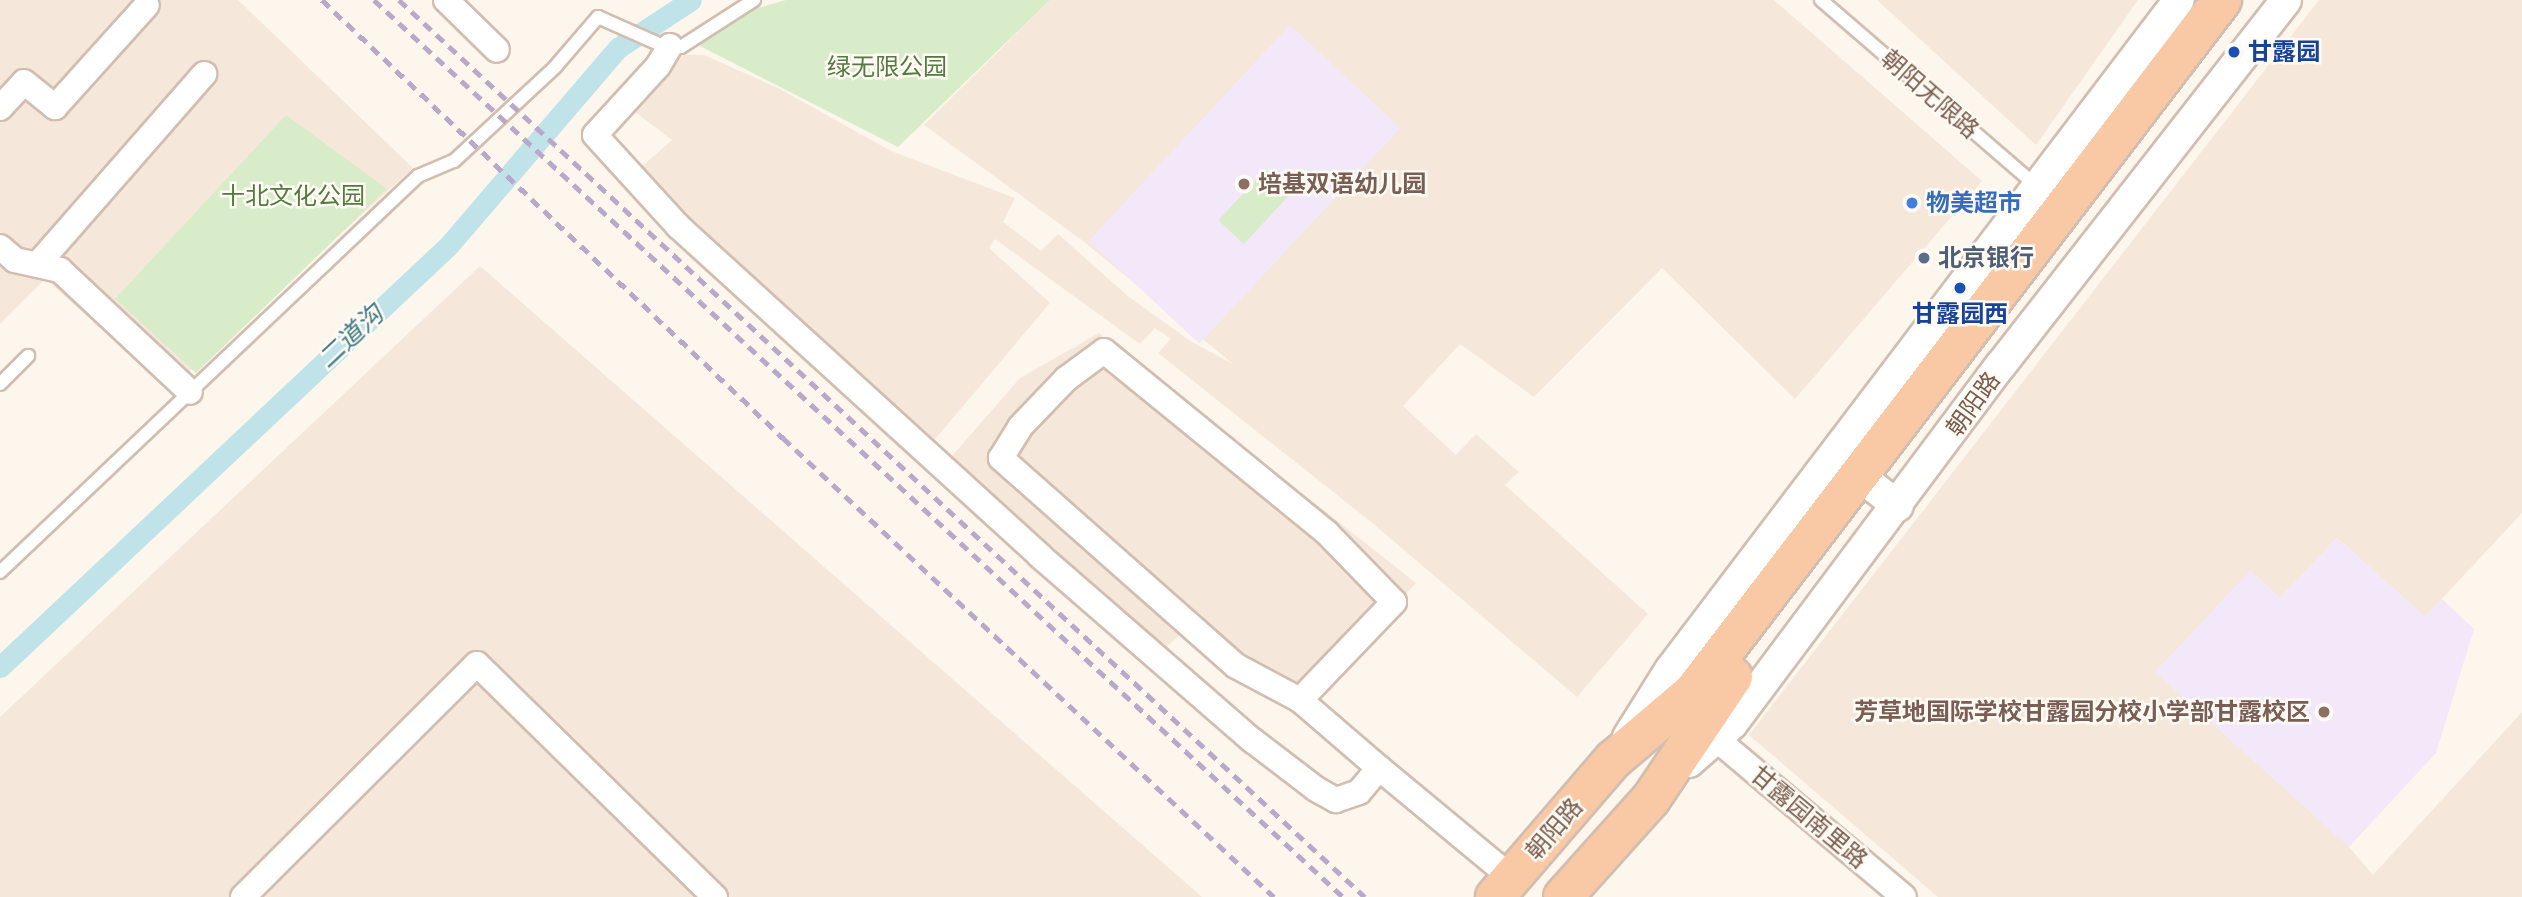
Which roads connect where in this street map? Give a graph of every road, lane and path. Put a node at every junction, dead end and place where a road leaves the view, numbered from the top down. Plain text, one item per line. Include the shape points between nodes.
1 (446, 0) edge
2 (754, 0) edge
3 (1821, 0) edge
4 (2179, 0) edge
5 (2222, 0) edge
6 (2251, 0) edge
7 (2286, 0) edge
8 (147, 5) dead end
9 (665, 46) junction
10 (497, 50) dead end
11 (204, 74) dead end
12 (0, 108) edge
13 (2038, 187) junction
14 (0, 247) edge
15 (37, 265) junction
16 (28, 356) dead end
17 (0, 384) edge
18 (190, 392) junction
19 (1867, 481) junction
20 (0, 572) edge
21 (1300, 700) junction
22 (1714, 737) junction
23 (1379, 768) junction
24 (1651, 799) junction
25 (1503, 887) edge
26 (243, 897) edge
27 (715, 897) edge
28 (1563, 897) edge
29 (1904, 897) edge

1 - 10 street
2 - 9 lane via 681,47
3 - 13 lane, 朝阳无限路
4 - 13 street, 朝阳路
5 - 19 highway, 朝阳路
6 - 19 highway, 朝阳路
7 - 19 street, 朝阳路 via 2001,365
8 - 12 street via 55,107 24,82
9 - 18 lane via 598,17 555,67 464,152 418,176
9 - 23 street via 658,66 595,135 679,227 1040,556 1262,748 1336,800 1359,792
11 - 15 street
13 - 19 street, 朝阳路
14 - 15 street via 15,260
15 - 18 street via 60,270
16 - 17 lane
18 - 20 lane
19 - 22 street, 朝阳路 via 1732,724
19 - 24 highway, 朝阳路
19 - 25 highway, 朝阳路 via 1693,692 1613,760
21 - 21 street via 1236,666 1001,458 1020,427 1066,379 1104,351 1327,533 1394,602
21 - 23 street
22 - 24 street, 朝阳路
22 - 29 street, 甘露园南里路
23 - 25 street
24 - 28 highway, 朝阳路
26 - 27 street via 477,664

